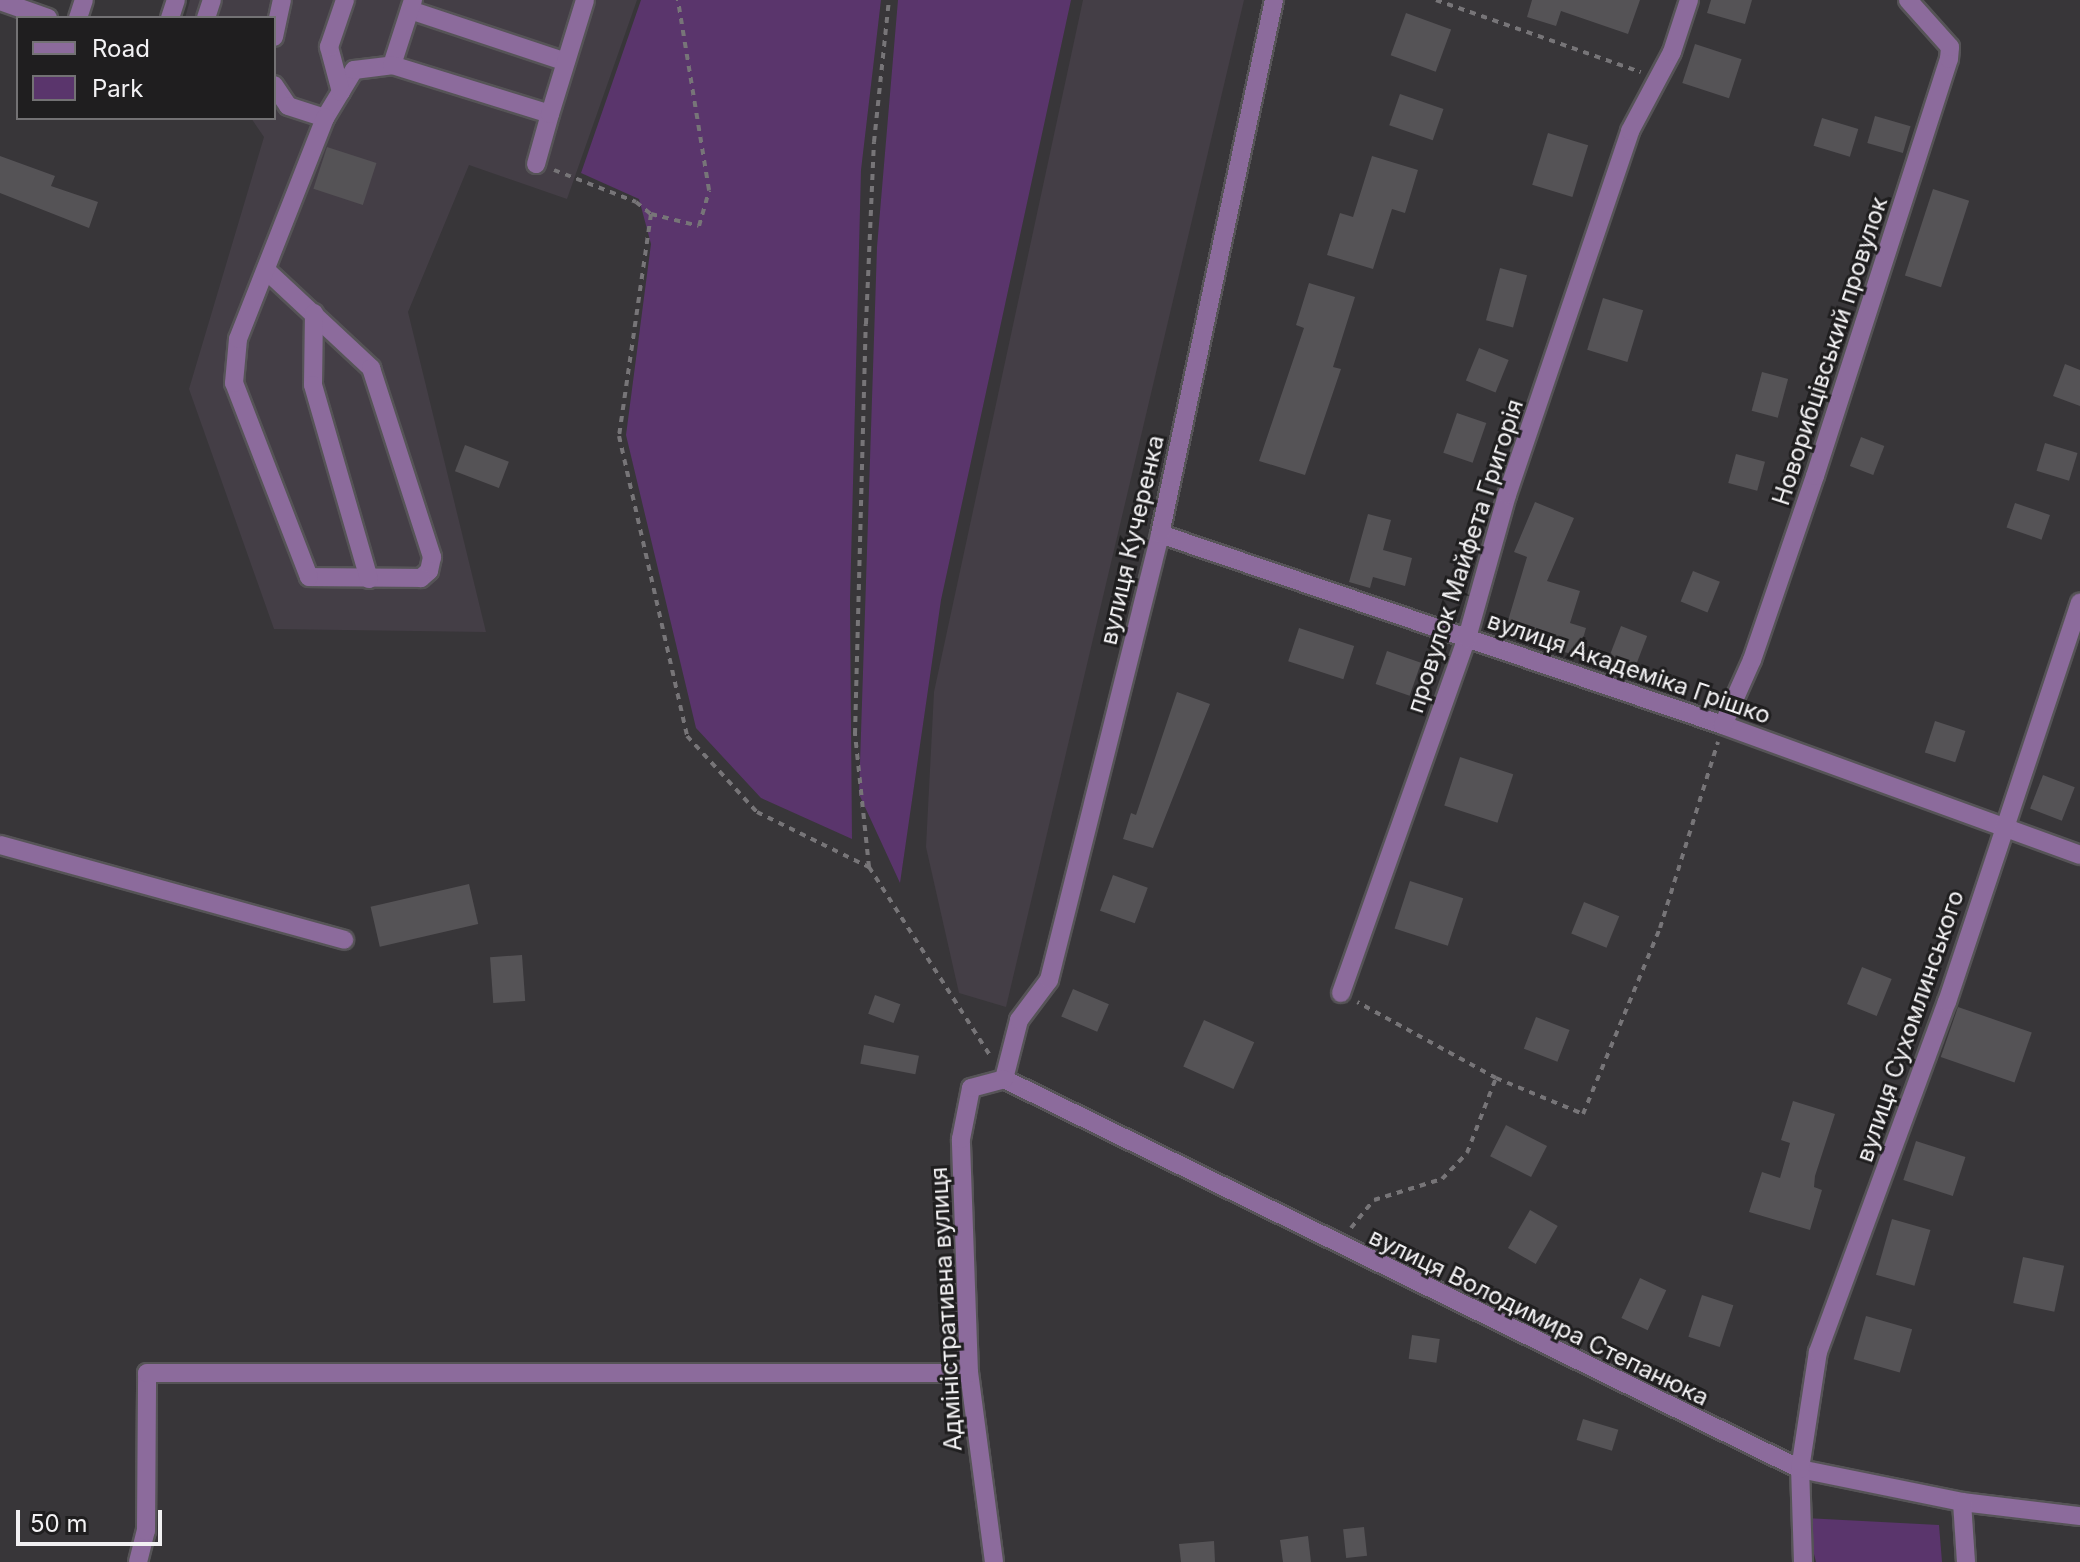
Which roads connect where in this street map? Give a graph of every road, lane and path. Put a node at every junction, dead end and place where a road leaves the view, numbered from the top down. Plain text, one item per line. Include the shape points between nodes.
1 (282, 0) edge
2 (345, 0) edge
3 (585, 0) edge
4 (678, 0) edge
5 (889, 0) edge
6 (1274, 0) edge
7 (1436, 0) edge
8 (1689, 0) edge
9 (1908, 0) edge
10 (0, 1) edge
11 (411, 5) edge
12 (42, 16) edge
13 (276, 28) edge
14 (566, 62) junction
15 (392, 65) junction
16 (1658, 78) junction
17 (276, 88) edge
18 (341, 92) junction
19 (550, 114) junction
20 (325, 118) junction
21 (536, 164) joint
22 (651, 214) junction
23 (266, 270) junction
24 (314, 313) junction
25 (1160, 534) junction
26 (369, 579) junction
27 (2080, 603) edge
28 (1467, 638) junction
29 (1723, 725) junction
30 (2003, 826) junction
31 (0, 845) edge
32 (2080, 855) edge
33 (869, 867) junction
34 (344, 940) dead end
35 (1341, 993) joint
36 (1496, 1078) junction
37 (1004, 1079) junction
38 (1336, 1245) junction
39 (969, 1373) junction
40 (1800, 1469) junction
41 (1962, 1502) junction
42 (2080, 1516) edge
43 (138, 1562) edge
44 (994, 1562) edge
45 (1803, 1562) edge
46 (1966, 1562) edge

1 - 13 street
2 - 18 street via 329,47
3 - 14 street
4 - 22 path via 709,190 699,226
5 - 33 path via 874,142 855,734
6 - 25 street, вулиця Кучеренка
7 - 16 path
8 - 16 street, провулок Майфета Григорія
9 - 29 street, Новорибцівський провулок via 1950,47 1949,59 1815,476 1752,660
10 - 12 street
11 - 14 street
11 - 15 street
14 - 19 street
15 - 18 street via 354,70
15 - 19 street
16 - 28 street, провулок Майфета Григорія via 1630,131 1507,495
17 - 20 street via 288,106
18 - 20 street
19 - 21 street
20 - 23 street
21 - 22 path via 587,180
22 - 33 path via 619,436 687,736 757,812
23 - 24 street
23 - 26 street via 238,339 234,383 303,569 321,581
24 - 26 street via 313,385
24 - 26 street via 371,368 432,557 421,578
25 - 28 street, вулиця Академіка Грішко
25 - 37 street, вулиця Кучеренка via 1049,980 1019,1020
27 - 30 street, вулиця Сухомлинського
28 - 29 street, вулиця Академіка Грішко
28 - 35 street, провулок Майфета Григорія
29 - 30 street, вулиця Академіка Грішко
29 - 36 path via 1660,928 1583,1114
30 - 32 street, вулиця Академіка Грішко
30 - 40 street, вулиця Сухомлинського via 1947,1002 1818,1352
31 - 34 street
33 - 37 path
35 - 36 path
36 - 38 path via 1467,1153 1442,1179 1374,1200
37 - 38 street, вулиця Володимира Степанюка
37 - 39 street, Адміністративна вулиця via 971,1088 963,1112
38 - 40 street, вулиця Володимира Степанюка
39 - 43 street via 147,1373 146,1531
39 - 44 street, Адміністративна вулиця
40 - 41 street, вулиця Володимира Степанюка
40 - 45 street, вулиця Сухомлинського
41 - 42 street, вулиця Володимира Степанюка
41 - 46 street

